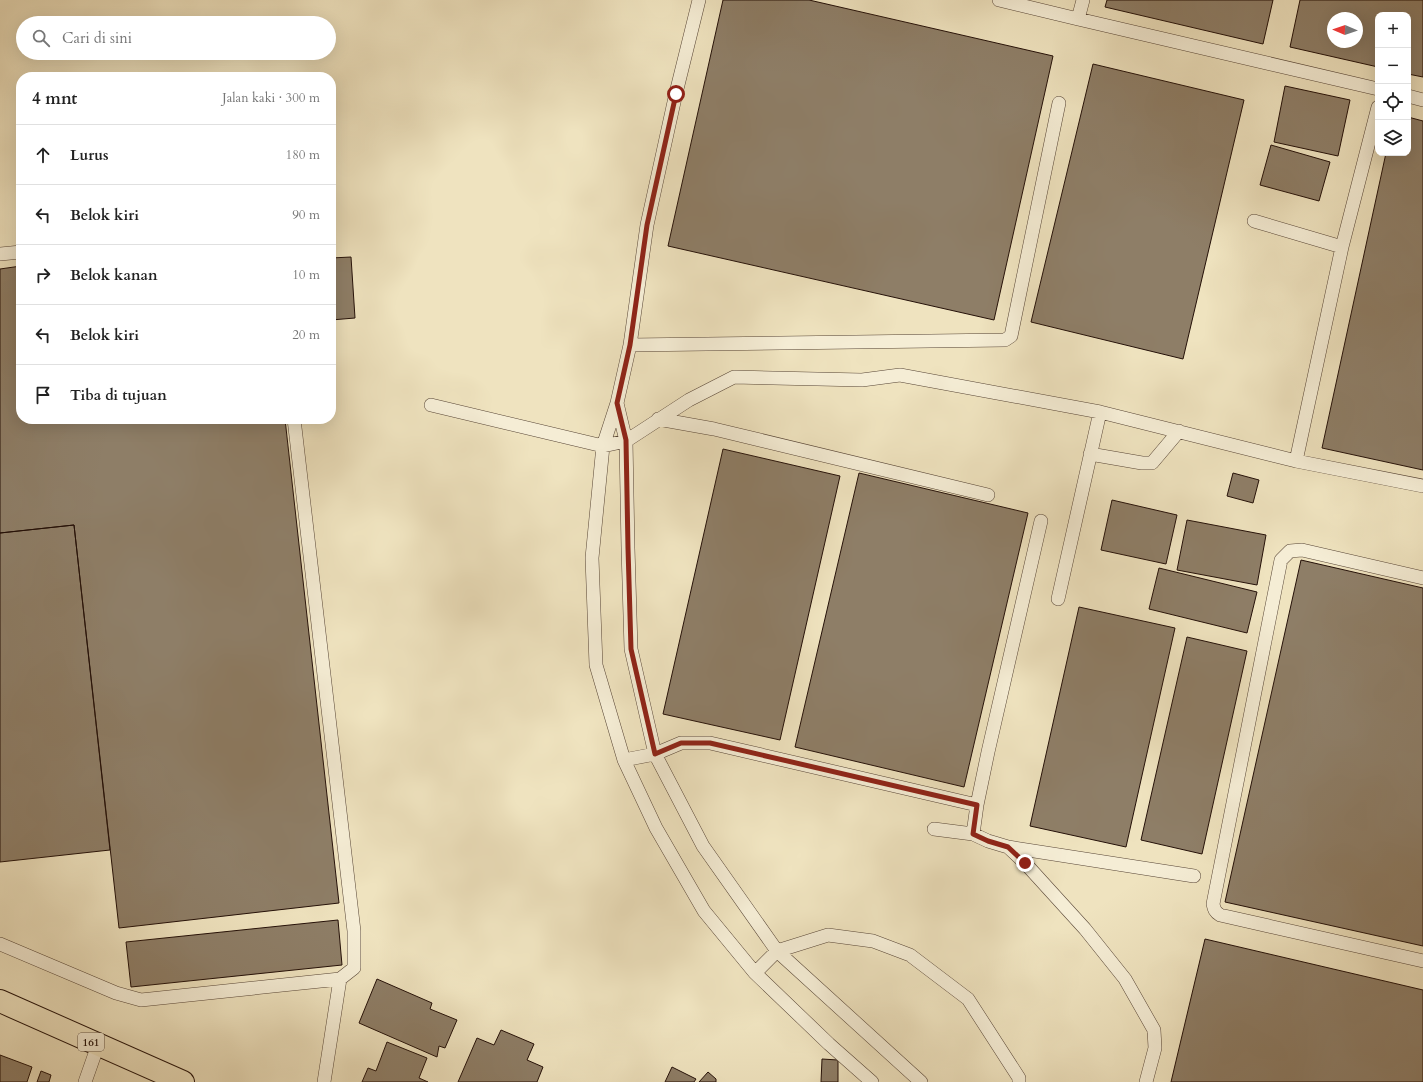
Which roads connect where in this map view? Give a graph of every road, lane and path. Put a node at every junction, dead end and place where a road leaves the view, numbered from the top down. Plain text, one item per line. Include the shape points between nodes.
1 (699, 0) edge
2 (999, 0) edge
3 (1083, 0) edge
4 (1078, 19) junction
5 (1375, 88) edge
6 (1411, 97) edge
7 (1423, 100) edge
8 (1059, 103) dead end
9 (1375, 119) edge
10 (1254, 221) dead end
11 (1342, 246) junction
12 (16, 252) edge
13 (0, 254) edge
14 (630, 345) junction
15 (617, 403) junction
16 (431, 405) dead end
17 (1100, 412) junction
18 (658, 419) junction
19 (295, 424) edge
20 (1179, 431) junction
21 (626, 440) junction
22 (603, 446) junction
23 (1090, 454) junction
24 (1296, 461) junction
25 (1423, 486) edge
26 (988, 495) dead end
27 (1041, 520) dead end
28 (1423, 578) edge
29 (1058, 599) dead end
30 (655, 754) junction
31 (624, 760) junction
32 (977, 805) junction
33 (934, 829) dead end
34 (973, 834) junction
35 (1008, 847) junction
36 (1194, 876) dead end
37 (0, 944) edge
38 (777, 950) junction
39 (1423, 961) edge
40 (754, 973) junction
41 (340, 979) junction
42 (0, 1001) edge
43 (98, 1045) junction
44 (85, 1082) edge
45 (183, 1082) edge
46 (324, 1082) edge
47 (872, 1082) edge
48 (922, 1082) edge
49 (1019, 1082) edge
50 (1146, 1082) edge

1 - 14 lane via 647,225
2 - 4 lane
3 - 4 lane
4 - 5 lane
6 - 7 lane
8 - 14 lane via 1011,336 1005,340
9 - 11 lane
10 - 11 lane
11 - 24 lane
12 - 13 lane
14 - 15 lane
15 - 21 lane
15 - 22 lane
16 - 22 lane
17 - 18 lane via 900,375 862,380 734,377
17 - 20 lane
17 - 23 lane
18 - 21 lane
18 - 26 lane via 714,429
19 - 41 lane via 354,931 354,968
20 - 23 lane via 1152,463
20 - 24 lane
21 - 22 lane
21 - 30 lane via 631,649
22 - 31 lane via 592,558 596,665
23 - 29 lane
24 - 25 lane
27 - 32 lane
28 - 39 lane via 1302,550 1290,551 1281,560 1212,904 1216,913 1220,915
30 - 31 lane
30 - 32 lane via 681,743 710,743
30 - 38 lane via 703,846
31 - 40 lane via 656,828 704,911
32 - 34 lane
33 - 34 lane
34 - 35 lane
35 - 36 lane
35 - 50 lane via 1085,929 1125,979 1154,1030 1155,1048
37 - 41 lane via 116,993 141,1000
38 - 40 lane
38 - 48 lane
38 - 49 lane via 828,935 873,941 910,955 968,999 1019,1078
40 - 47 lane
41 - 46 lane
42 - 43 main road, 161
43 - 44 lane
43 - 45 main road, 161

